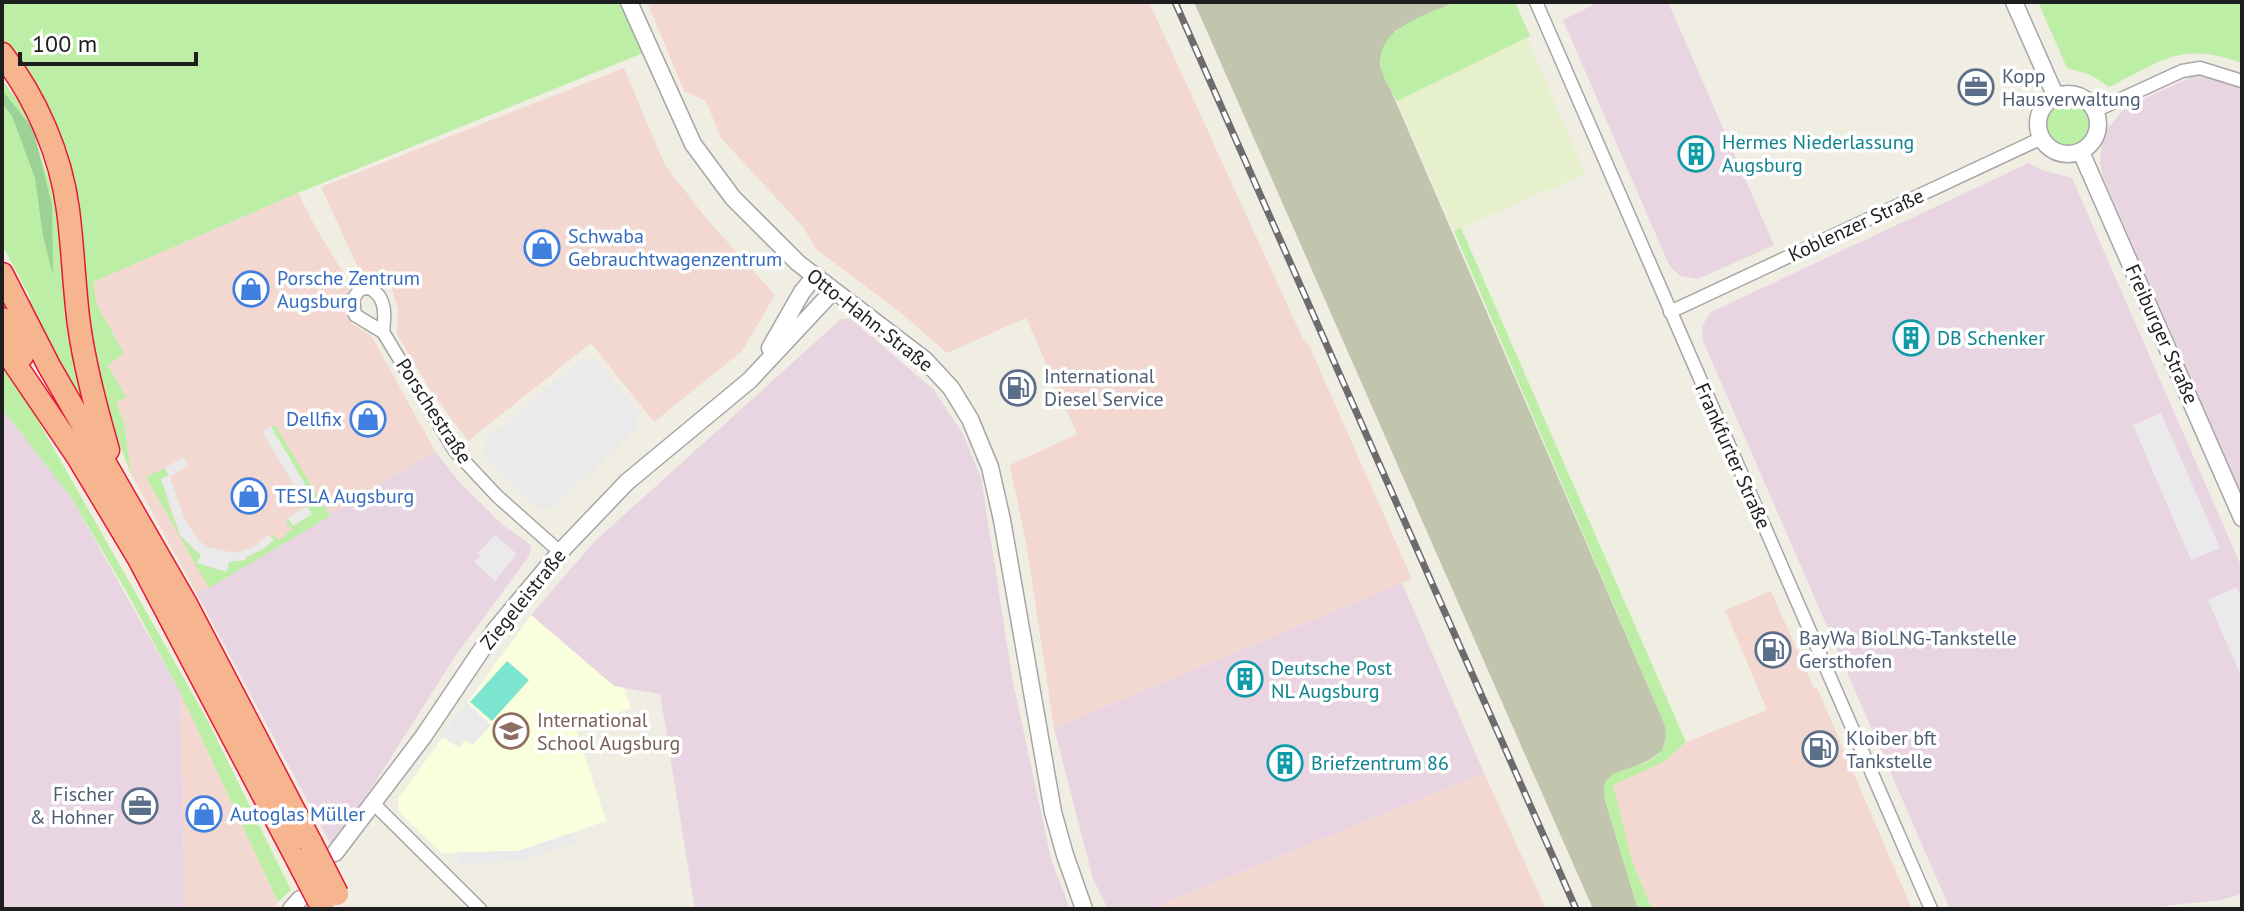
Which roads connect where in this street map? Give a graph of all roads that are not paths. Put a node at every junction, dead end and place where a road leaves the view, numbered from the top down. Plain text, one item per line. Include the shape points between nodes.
1 (629, 2) edge
2 (1536, 2) edge
3 (2014, 2) edge
4 (2, 54) edge
5 (2242, 81) edge
6 (2056, 97) junction
7 (2095, 111) junction
8 (2042, 138) junction
9 (2081, 152) junction
10 (2, 274) edge
11 (815, 276) junction
12 (833, 291) junction
13 (1670, 312) junction
14 (2, 319) edge
15 (383, 332) dead end
16 (2, 345) edge
17 (750, 380) junction
18 (78, 457) junction
19 (117, 482) junction
20 (2242, 518) edge
21 (560, 552) junction
22 (374, 804) junction
23 (304, 851) junction
24 (335, 853) dead end
25 (335, 904) edge
26 (480, 909) edge
27 (1084, 909) edge
28 (1931, 909) edge

1 - 11 street, Otto-Hahn-Straße via 693,144 744,210
2 - 13 street, Frankfurter Straße
3 - 6 street
4 - 19 highway via 38,111 63,182 84,353
5 - 7 street via 2191,69
6 - 7 street via 2082,98
6 - 8 street via 2040,114
7 - 9 street via 2095,138
8 - 9 street via 2058,153
8 - 13 street, Koblenzer Straße
9 - 20 street, Freiburger Straße
10 - 19 highway
11 - 12 street, Otto-Hahn-Straße
11 - 17 street, Ziegeleistraße
12 - 17 street, Ziegeleistraße
12 - 27 street, Otto-Hahn-Straße via 924,359 951,388 978,435 1004,527 1053,812
13 - 28 street, Frankfurter Straße
14 - 18 highway
15 - 21 street, Porschestraße via 455,451
16 - 18 highway
17 - 21 street, Ziegeleistraße via 627,482
18 - 23 highway
19 - 23 highway via 186,604
21 - 22 street, Ziegeleistraße via 495,630
22 - 24 street, Ziegeleistraße
22 - 26 street
23 - 25 highway, bridge

